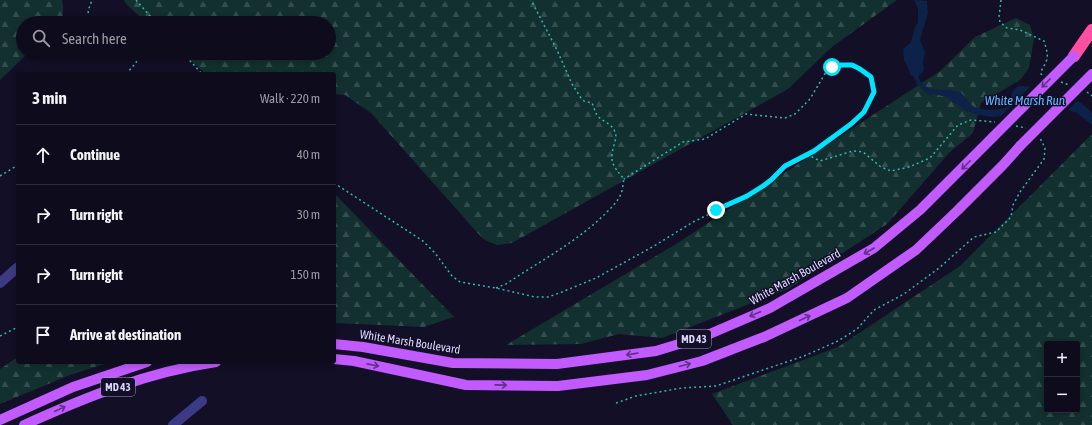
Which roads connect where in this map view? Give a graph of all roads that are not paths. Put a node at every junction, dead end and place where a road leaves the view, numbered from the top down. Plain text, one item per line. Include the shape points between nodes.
1 (1092, 30) edge
2 (1092, 38) edge
3 (1074, 56) junction
4 (1092, 74) edge
5 (16, 270) edge
6 (0, 283) edge
7 (336, 344) edge
8 (336, 359) edge
9 (141, 364) edge
10 (203, 364) edge
11 (202, 401) dead end
12 (0, 420) edge
13 (24, 425) edge
14 (173, 425) edge

1 - 3 highway
2 - 3 main road, White Marsh Boulevard / MD 43
3 -> 7 main road, White Marsh Boulevard / MD 43, bridge via 920,210 874,248 770,308 698,338 656,351 557,364 452,363
8 -> 4 main road, MD 43, bridge via 466,385 558,386 647,375 702,361 764,337 847,298 916,250
5 - 6 street
9 - 12 main road, MD 43 via 73,387
13 -> 10 main road, MD 43 via 71,403 144,377
11 - 14 street

